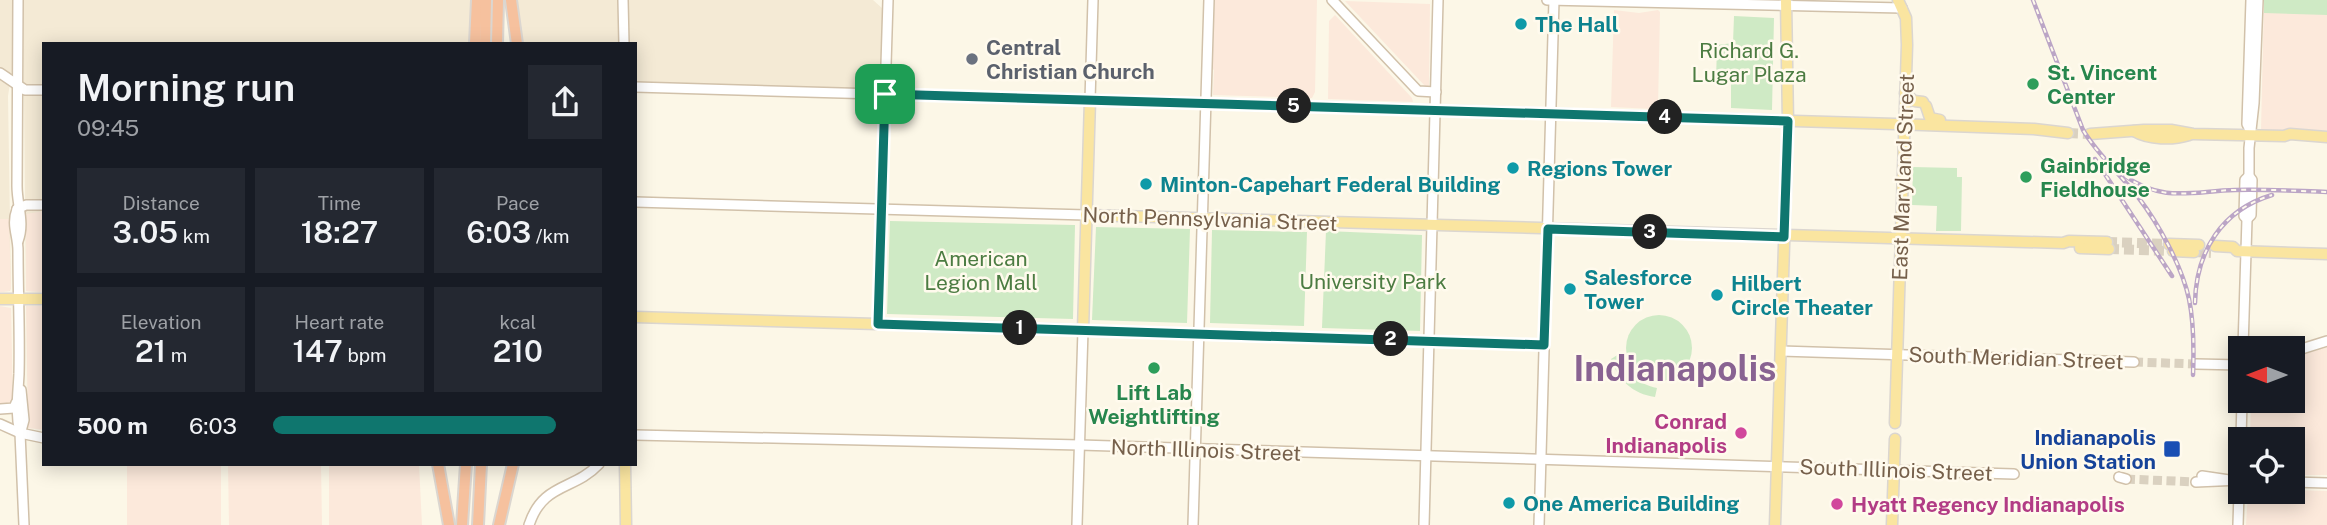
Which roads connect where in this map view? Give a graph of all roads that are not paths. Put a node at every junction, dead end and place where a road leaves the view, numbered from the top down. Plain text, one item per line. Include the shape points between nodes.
1 (18, 0) edge
2 (477, 0) edge
3 (486, 0) edge
4 (498, 0) edge
5 (623, 0) edge
6 (888, 0) edge
7 (1093, 0) edge
8 (1209, 0) edge
9 (1332, 0) edge
10 (1346, 0) edge
11 (1438, 0) edge
12 (1547, 0) edge
13 (1554, 0) edge
14 (2251, 0) edge
15 (2258, 0) edge
16 (511, 2) edge
17 (1786, 3) edge
18 (1900, 4) edge
19 (1343, 12) junction
20 (475, 42) edge
21 (485, 42) edge
22 (497, 42) edge
23 (517, 42) edge
24 (624, 42) edge
25 (0, 73) edge
26 (17, 85) junction
27 (637, 87) edge
28 (42, 90) edge
29 (1418, 91) junction
30 (1437, 92) junction
31 (1905, 93) junction
32 (885, 94) junction
33 (1090, 100) junction
34 (1206, 103) junction
35 (1417, 110) junction
36 (1436, 110) junction
37 (1551, 114) junction
38 (1788, 121) junction
39 (1904, 124) junction
40 (1982, 127) junction
41 (2066, 130) tunnel mouth
42 (2088, 131) tunnel mouth
43 (2250, 132) junction
44 (2327, 137) edge
45 (637, 202) edge
46 (42, 205) edge
47 (17, 209) junction
48 (882, 209) junction
49 (1086, 215) junction
50 (1203, 219) junction
51 (1432, 226) junction
52 (1548, 229) junction
53 (1784, 237) junction
54 (1901, 240) junction
55 (2108, 246) tunnel mouth
56 (2171, 248) tunnel mouth
57 (2196, 248) tunnel mouth
58 (2213, 249) tunnel mouth
59 (2242, 251) junction
60 (2327, 254) edge
61 (0, 299) edge
62 (18, 299) junction
63 (42, 299) edge
64 (637, 317) edge
65 (878, 324) junction
66 (1083, 330) junction
67 (1199, 333) junction
68 (2243, 336) edge
69 (1429, 341) junction
70 (2327, 341) edge
71 (1544, 345) junction
72 (2305, 348) edge
73 (1781, 351) junction
74 (1897, 355) junction
75 (2134, 362) tunnel mouth
76 (2196, 364) tunnel mouth
77 (2228, 365) edge
78 (19, 376) junction
79 (16, 403) junction
80 (0, 409) edge
81 (1895, 423) dead end
82 (0, 424) edge
83 (20, 433) junction
84 (637, 435) edge
85 (42, 438) edge
86 (1895, 439) dead end
87 (1080, 446) junction
88 (1196, 450) junction
89 (1426, 456) junction
90 (1541, 460) junction
91 (438, 466) edge
92 (466, 466) edge
93 (473, 466) edge
94 (483, 466) edge
95 (483, 466) edge
96 (513, 466) edge
97 (597, 466) edge
98 (625, 466) edge
99 (1777, 467) junction
100 (1894, 470) junction
101 (2014, 474) dead end
102 (2199, 479) tunnel mouth
103 (2228, 481) edge
104 (2305, 482) edge
105 (2327, 482) edge
106 (2238, 504) edge
107 (24, 525) edge
108 (449, 525) edge
109 (462, 525) edge
110 (471, 525) edge
111 (478, 525) edge
112 (486, 525) edge
113 (499, 525) edge
114 (529, 525) edge
115 (626, 525) edge
116 (1077, 525) edge
117 (1193, 525) edge
118 (1424, 525) edge
119 (1539, 525) edge
120 (1775, 525) edge
121 (1892, 525) edge
122 (2238, 525) edge

1 - 26 main road
2 - 20 highway
3 - 21 highway
4 - 22 highway
5 - 24 main road
6 - 32 main road
7 - 33 main road
8 - 34 main road
9 - 19 main road
10 - 19 main road
11 - 30 main road
12 - 13 main road
13 - 17 main road
13 - 37 main road
14 - 43 main road
15 - 43 main road
16 - 23 highway
17 - 18 main road
17 - 38 main road
18 - 31 main road, East Maryland Street via 1907,36
19 - 29 main road
25 - 26 main road
26 - 28 main road
26 - 47 main road
27 - 32 main road
29 - 30 main road
29 - 35 main road
30 - 36 main road
31 - 39 main road, East Maryland Street
31 - 40 main road via 1924,104 1932,120
32 - 33 main road
32 - 48 main road
33 - 34 main road
33 - 49 main road
34 - 35 main road
34 - 50 main road
35 - 36 main road
36 - 37 main road
36 - 51 main road
37 - 38 main road
37 - 52 main road
38 - 39 main road
38 - 53 main road
39 - 40 main road
39 - 54 main road, East Maryland Street
40 - 41 main road
42 - 43 main road
43 - 44 main road
43 - 59 main road via 2251,215
45 - 48 main road, North Pennsylvania Street
46 - 47 main road
47 - 62 main road
48 - 49 main road, North Pennsylvania Street
48 - 65 main road
49 - 50 main road, North Pennsylvania Street
49 - 66 main road
50 - 51 main road, North Pennsylvania Street
50 - 67 main road
51 - 52 main road, North Pennsylvania Street
51 - 69 main road
52 - 53 main road, North Pennsylvania Street
52 - 71 main road
53 - 54 main road, North Pennsylvania Street
53 - 73 main road
54 - 55 main road, North Pennsylvania Street via 2069,241
54 - 74 main road, East Maryland Street
56 - 57 main road
58 - 59 main road
59 - 60 main road
59 - 68 main road
61 - 62 main road
62 - 63 main road
62 - 78 main road
64 - 65 main road
65 - 66 main road
66 - 67 main road
66 - 87 main road
67 - 69 main road
67 - 88 main road
69 - 71 main road
69 - 89 main road
70 - 72 main road
71 - 90 main road
73 - 74 main road, South Meridian Street
73 - 99 main road
74 - 75 main road, South Meridian Street
74 - 81 main road, East Maryland Street
76 - 77 main road
78 - 79 main road
78 - 83 main road via 24,420
79 - 80 main road via 14,408
79 - 83 main road
82 - 83 main road
83 - 85 main road
83 - 107 main road
84 - 87 main road, North Illinois Street
86 - 100 main road
87 - 88 main road, North Illinois Street
87 - 116 main road
88 - 89 main road, North Illinois Street
88 - 117 main road
89 - 90 main road, North Illinois Street
89 - 118 main road
90 - 99 main road, North Illinois Street
90 - 119 main road
91 - 108 highway
92 - 109 highway
93 - 110 highway
94 - 111 highway
95 - 112 highway
96 - 113 highway
97 - 114 main road via 549,494
98 - 115 main road
99 - 100 main road, South Illinois Street
99 - 120 main road
100 - 101 main road, South Illinois Street
100 - 121 main road
102 - 103 main road
104 - 105 main road
106 - 122 main road

